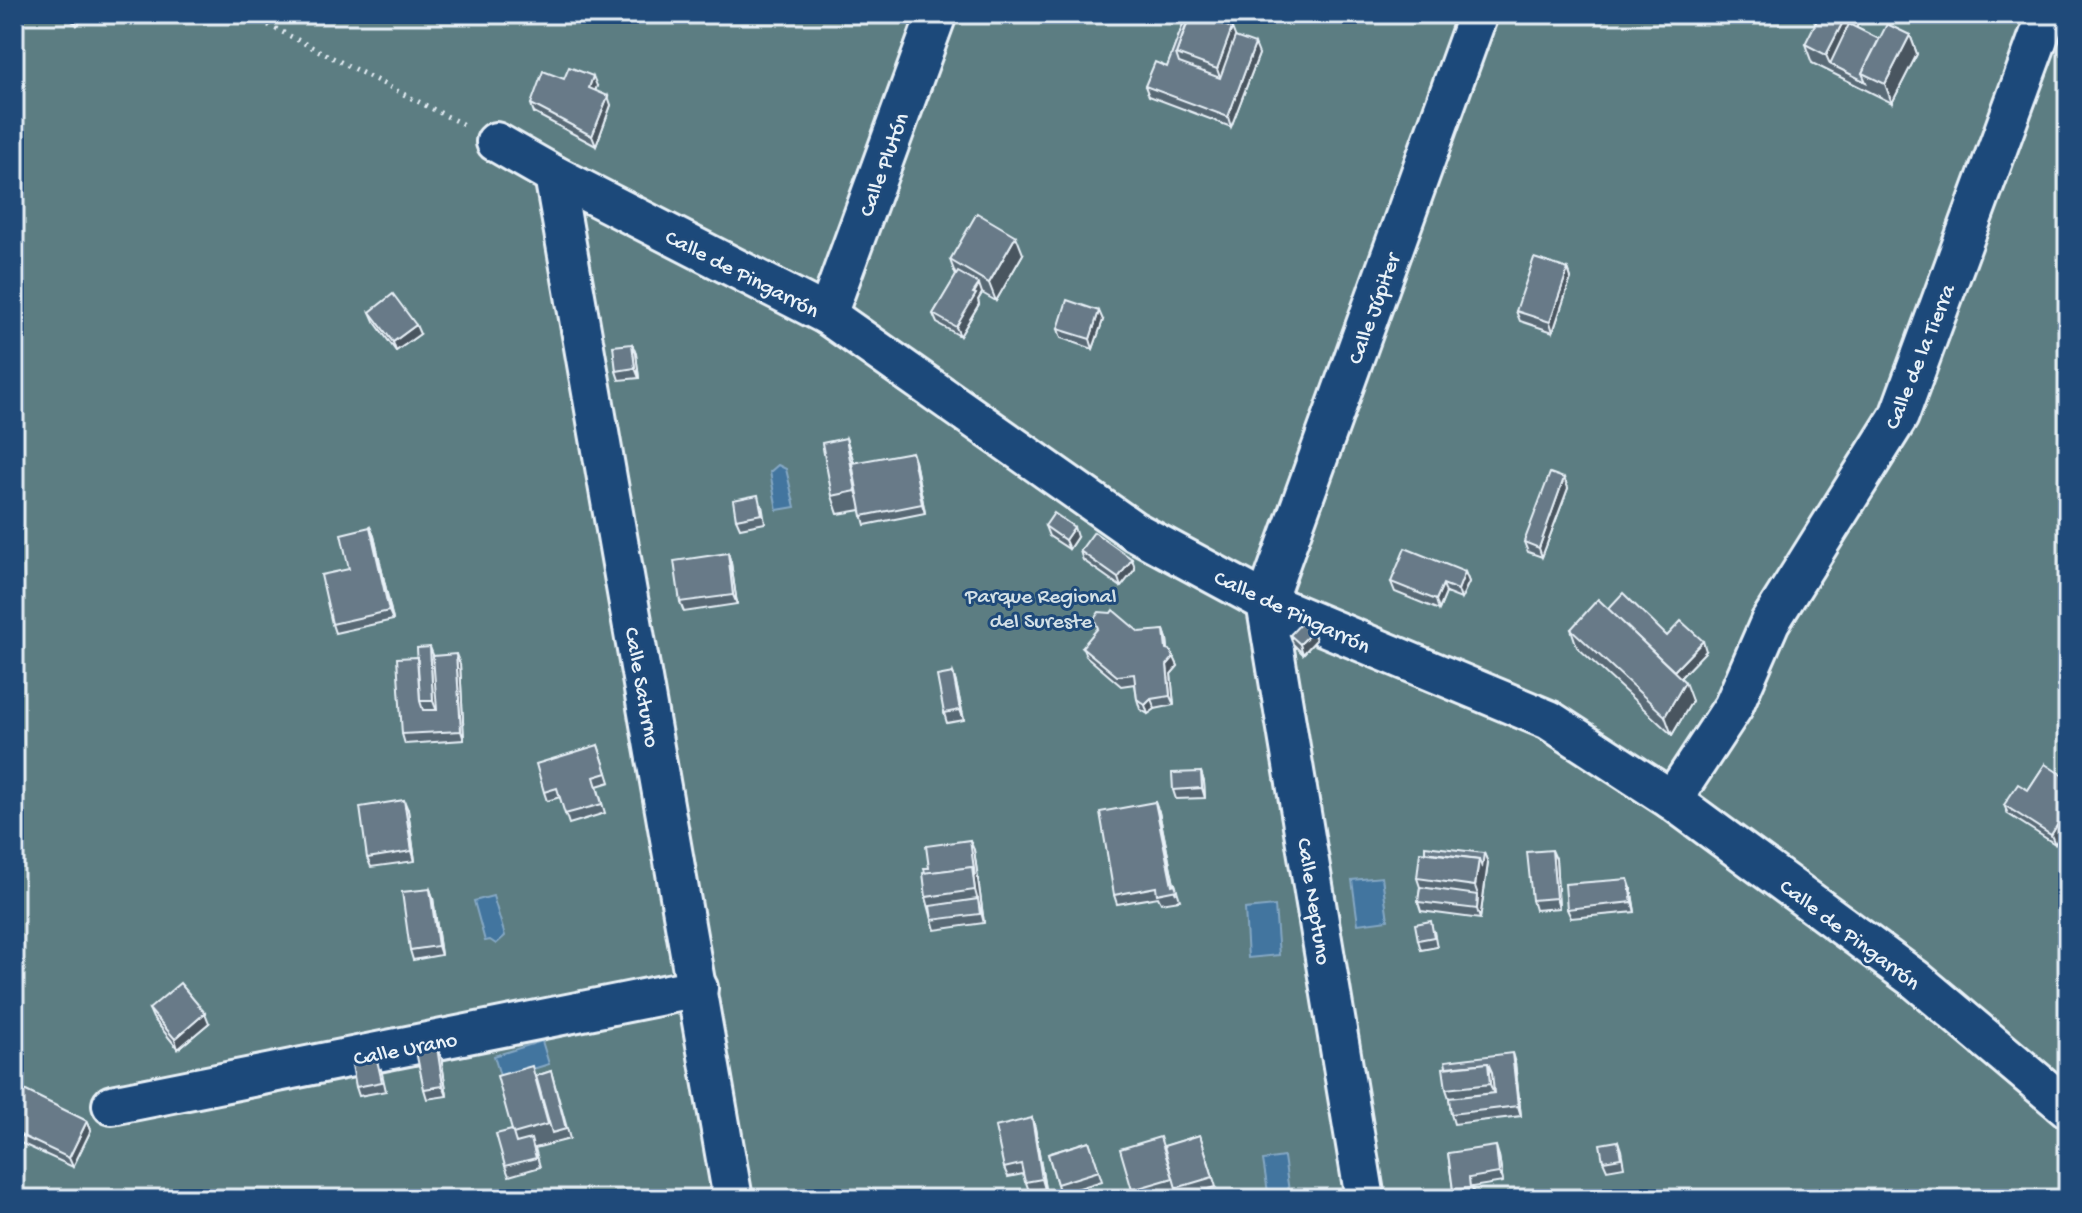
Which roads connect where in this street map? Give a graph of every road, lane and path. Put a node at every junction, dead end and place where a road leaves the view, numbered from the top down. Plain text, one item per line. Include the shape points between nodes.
1 (247, 14) edge
2 (937, 14) edge
3 (1478, 14) edge
4 (2047, 14) edge
5 (496, 142) joint
6 (554, 175) junction
7 (827, 315) junction
8 (1266, 602) junction
9 (1672, 800) junction
10 (698, 988) junction
11 (112, 1105) dead end
12 (2068, 1108) edge
13 (733, 1199) edge
14 (1365, 1199) edge

1 - 5 path
2 - 7 street, Calle Plutón
3 - 8 street, Calle Júpiter
4 - 9 street, Calle de la Tierra via 1899,416 1770,622 1733,707
5 - 6 street, Calle de Pingarrón
6 - 7 street, Calle de Pingarrón
6 - 10 street, Calle Saturno
7 - 8 street, Calle de Pingarrón via 1134,531
8 - 9 street, Calle de Pingarrón via 1549,720
8 - 14 street, Calle Neptuno
9 - 12 street, Calle de Pingarrón via 1915,979
10 - 11 street, Calle Urano
10 - 13 street, Calle Saturno

